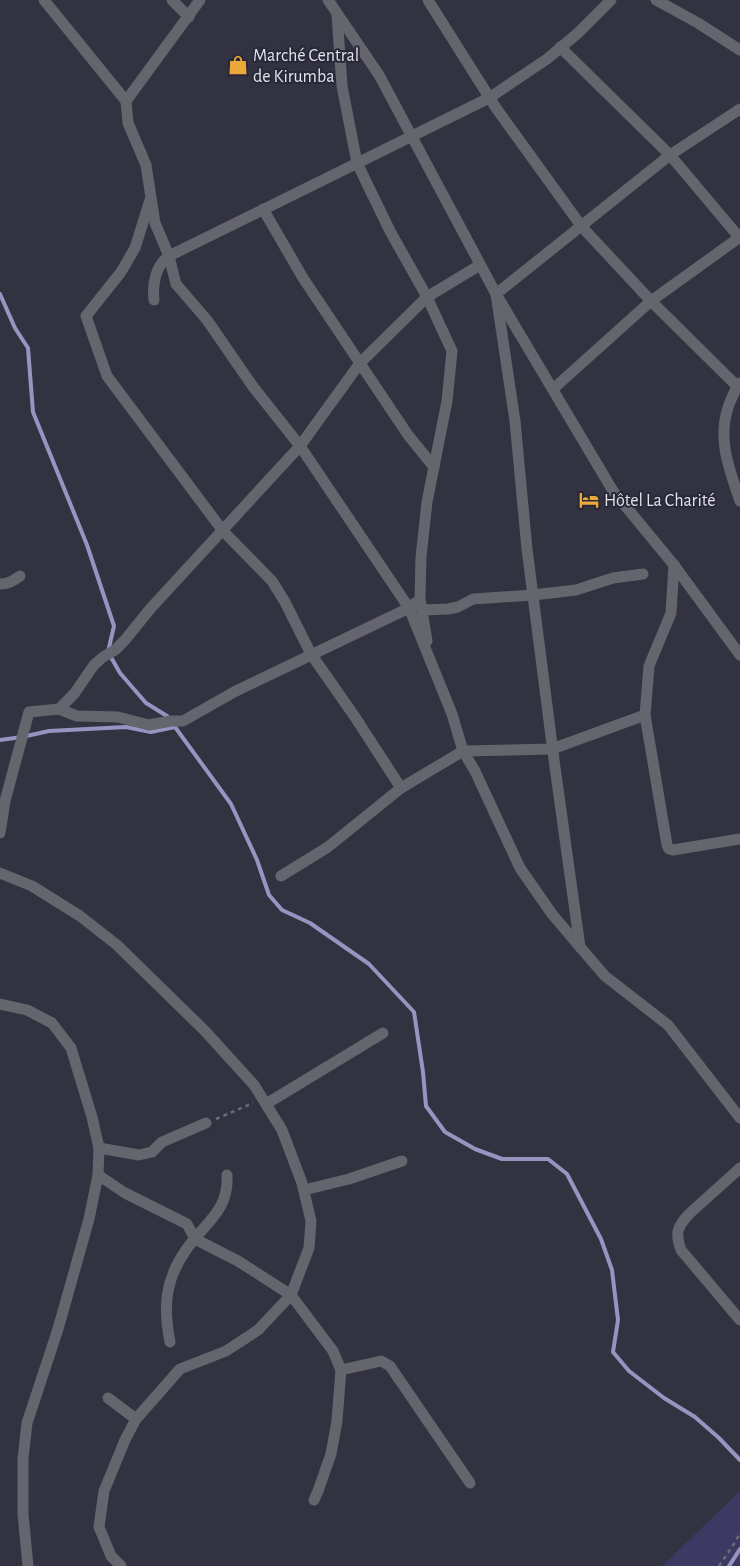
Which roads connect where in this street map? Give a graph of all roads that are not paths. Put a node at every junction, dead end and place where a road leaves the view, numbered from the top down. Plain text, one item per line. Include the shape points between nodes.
1 (44, 0) edge
2 (172, 0) edge
3 (200, 0) edge
4 (328, 0) edge
5 (428, 0) edge
6 (610, 0) edge
7 (656, 0) edge
8 (337, 13) junction
9 (189, 17) junction
10 (560, 47) junction
11 (740, 50) edge
12 (489, 98) junction
13 (126, 101) junction
14 (740, 109) edge
15 (412, 137) junction
16 (670, 155) junction
17 (357, 163) junction
18 (151, 197) junction
19 (263, 209) junction
20 (582, 226) junction
21 (740, 237) edge
22 (169, 256) junction
23 (480, 265) junction
24 (496, 294) junction
25 (427, 297) junction
26 (154, 300) dead end
27 (651, 301) junction
28 (360, 363) junction
29 (738, 384) edge
30 (553, 390) junction
31 (300, 446) junction
32 (434, 466) junction
33 (740, 501) edge
34 (223, 531) junction
35 (674, 564) junction
36 (644, 574) dead end
37 (20, 576) dead end
38 (0, 584) edge
39 (533, 595) junction
40 (421, 604) junction
41 (409, 608) junction
42 (311, 654) junction
43 (740, 655) edge
44 (431, 662) junction
45 (60, 709) junction
46 (645, 715) junction
47 (552, 749) junction
48 (463, 751) junction
49 (402, 788) junction
50 (0, 833) edge
51 (740, 840) edge
52 (0, 873) edge
53 (281, 876) dead end
54 (580, 947) junction
55 (0, 1004) edge
56 (382, 1034) dead end
57 (264, 1102) junction
58 (740, 1118) edge
59 (206, 1123) road end
60 (99, 1148) junction
61 (402, 1161) dead end
62 (740, 1168) edge
63 (98, 1175) junction
64 (227, 1175) dead end
65 (304, 1190) junction
66 (195, 1239) junction
67 (291, 1295) junction
68 (740, 1320) edge
69 (170, 1342) dead end
70 (341, 1370) junction
71 (108, 1398) dead end
72 (136, 1419) junction
73 (470, 1482) dead end
74 (314, 1500) dead end
75 (28, 1566) edge
76 (120, 1566) edge

1 - 13 street
2 - 9 street
3 - 9 street
4 - 8 street
5 - 12 street
6 - 10 street
7 - 11 street
8 - 15 street via 379,75
8 - 17 street via 342,86
9 - 13 street
10 - 12 street
10 - 16 street
12 - 15 street
12 - 20 street
13 - 18 street via 128,122 146,164
14 - 16 street
15 - 17 street
15 - 23 street
16 - 20 street
16 - 21 street
17 - 19 street
17 - 25 street
18 - 22 street via 155,223
18 - 34 street via 135,248 121,272 86,316 107,376
19 - 22 street
19 - 28 street via 303,278
20 - 24 street
20 - 27 street
21 - 27 street
22 - 26 street via 162,261 153,286
22 - 31 street via 176,284 207,320 254,388
23 - 24 street
23 - 25 street
24 - 30 street
24 - 39 street via 515,421
25 - 28 street
25 - 32 street via 452,351 447,401
27 - 29 street
27 - 30 street
28 - 31 street
28 - 32 street via 408,435
29 - 33 street via 726,411 723,438 726,462
30 - 35 street via 613,490
31 - 34 street
31 - 41 street
32 - 40 street via 426,502
34 - 42 street via 272,581
34 - 45 street via 125,640 94,665
35 - 43 street
35 - 46 street via 670,613 649,666
36 - 39 street via 613,578 576,590
37 - 38 street
39 - 40 street via 473,600 448,609
39 - 47 street
40 - 41 street
40 - 44 street
41 - 42 street
41 - 44 street
42 - 45 street via 183,721 149,725 118,717 77,716
42 - 49 street
44 - 48 street
45 - 50 street via 29,712 5,801
46 - 47 street
46 - 51 street via 669,848
47 - 48 street
47 - 54 street
48 - 49 street
48 - 54 street via 520,868
49 - 53 street via 328,847
52 - 57 street via 32,886 80,916 117,946 205,1031 254,1085
54 - 58 street via 605,976 668,1025
55 - 60 street via 27,1010 52,1024 71,1048
56 - 57 street
57 - 65 street via 282,1130
59 - 60 street via 162,1142 152,1152 139,1155
60 - 63 street
61 - 65 street
62 - 68 street via 688,1214 677,1231 681,1250
63 - 66 street via 125,1193 187,1224
63 - 75 street via 58,1330 27,1423 23,1504
64 - 66 street via 228,1189 221,1205
65 - 67 street via 311,1221 309,1248
66 - 67 street via 238,1261
66 - 69 street via 175,1268 167,1290
67 - 70 street via 332,1351
67 - 72 street via 258,1330 226,1350 180,1369
70 - 73 street via 381,1361 390,1366
70 - 74 street via 332,1446
71 - 72 street
72 - 76 street via 104,1491 98,1527 110,1556

